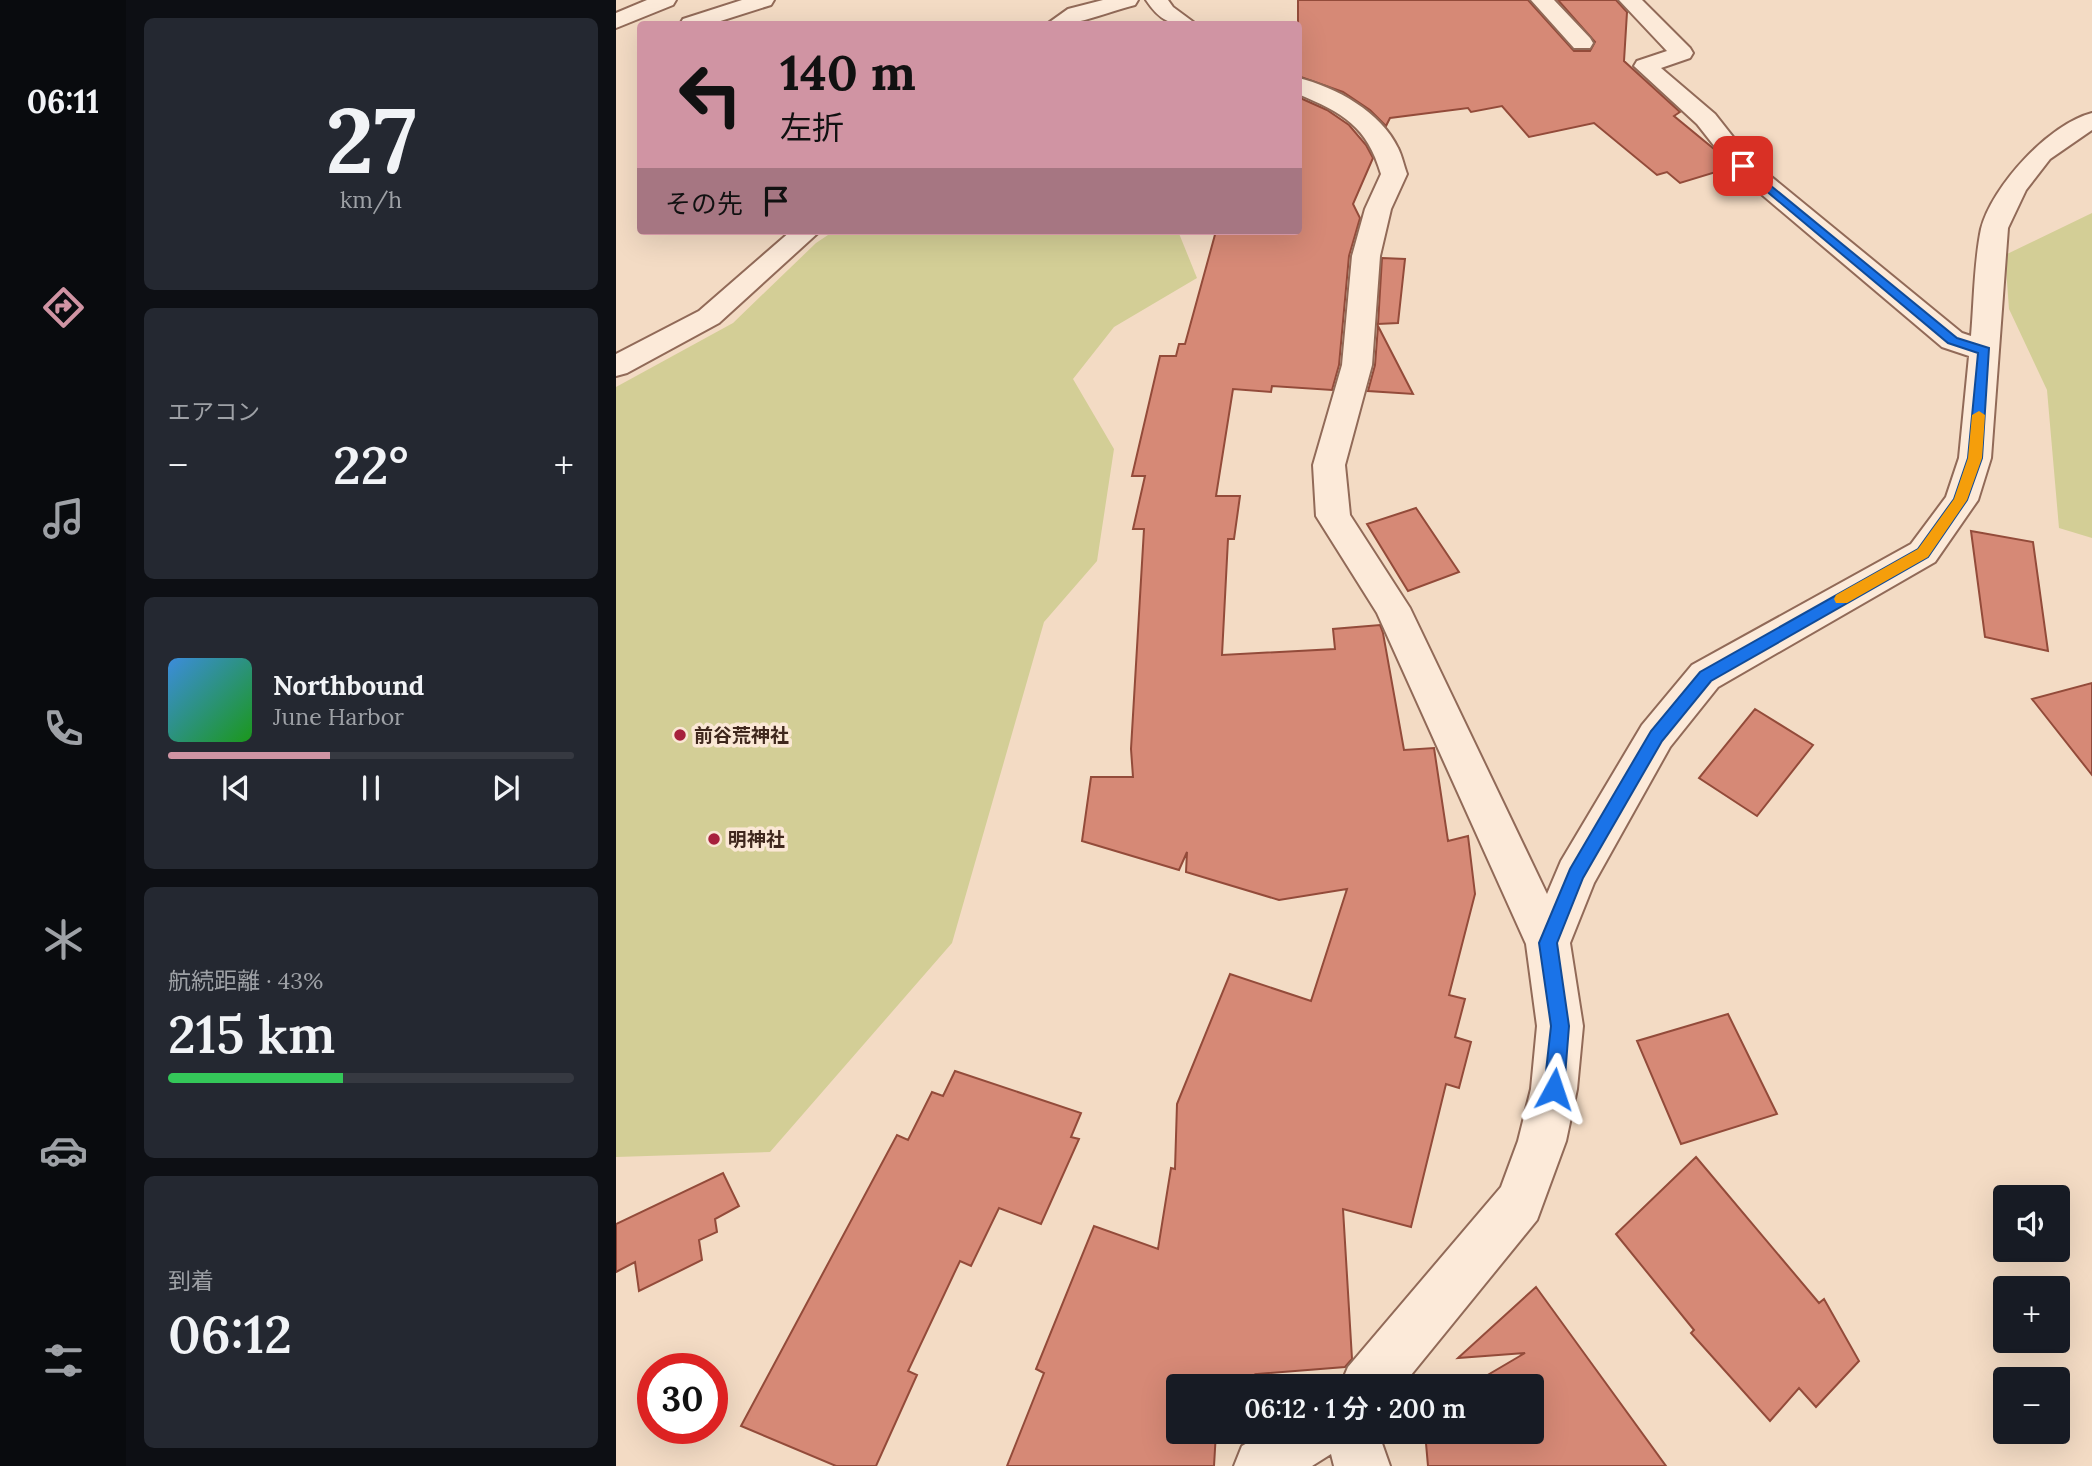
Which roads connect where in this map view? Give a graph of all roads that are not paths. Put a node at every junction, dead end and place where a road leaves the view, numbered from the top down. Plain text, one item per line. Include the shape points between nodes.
1 (665, 0) edge
2 (763, 0) edge
3 (1126, 0) edge
4 (1157, 0) edge
5 (1542, 0) edge
6 (1630, 0) edge
7 (616, 21) edge
8 (700, 21) edge
9 (1063, 21) edge
10 (1180, 21) edge
11 (616, 34) edge
12 (637, 34) edge
13 (1582, 43) dead end
14 (1302, 87) edge
15 (2092, 120) edge
16 (802, 235) edge
17 (1984, 351) junction
18 (616, 366) edge
19 (1548, 943) junction
20 (1377, 1374) edge
21 (1297, 1444) edge
22 (1355, 1444) edge
23 (1262, 1466) edge
24 (1362, 1466) edge

1 - 7 street
2 - 8 street
3 - 9 street
4 - 10 street
5 - 13 street
6 - 17 street via 1682,52 1645,66 1706,119 1743,166 1952,340
11 - 12 street
14 - 19 street via 1335,101 1367,123 1387,148 1394,174 1378,209 1366,256 1357,365 1329,465 1333,516 1392,608
15 - 17 street via 2041,154 2014,189 1995,228
16 - 18 street via 709,317
17 - 19 street via 1975,458 1961,500 1923,553 1705,676 1656,736 1576,874
19 - 20 street via 1560,1026 1554,1089 1520,1203
21 - 23 street
22 - 24 street

